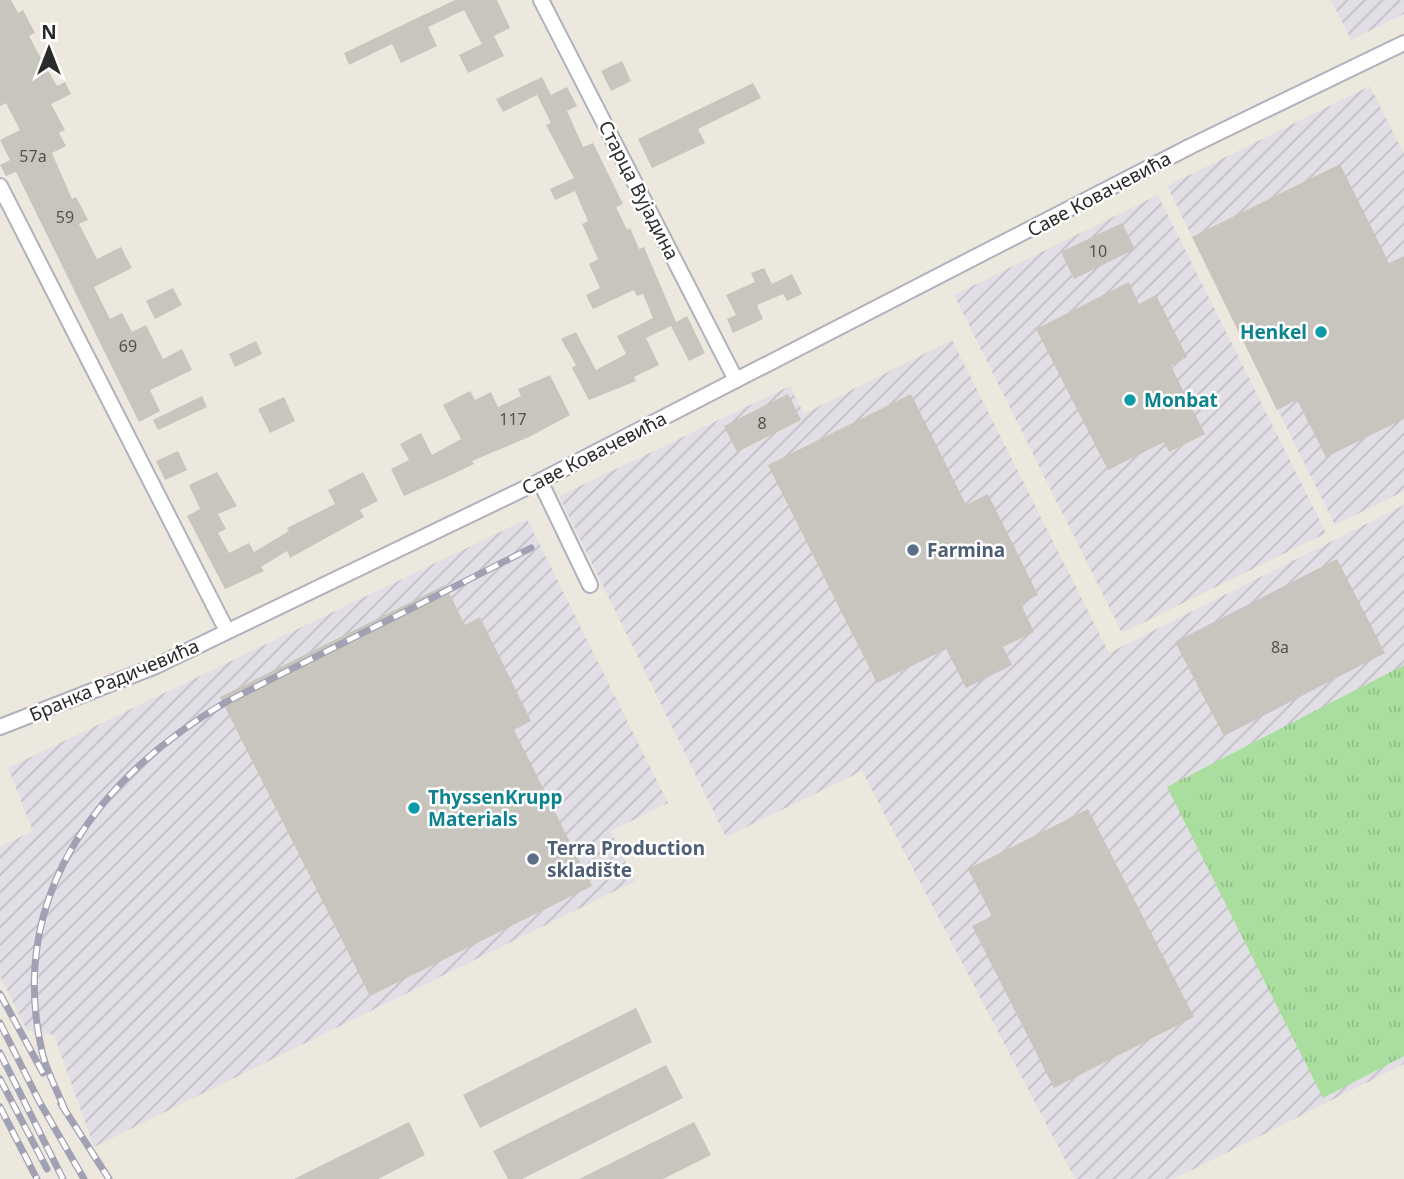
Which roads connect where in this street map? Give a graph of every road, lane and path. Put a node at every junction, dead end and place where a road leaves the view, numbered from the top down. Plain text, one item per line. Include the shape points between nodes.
1 (541, 0) edge
2 (1404, 43) edge
3 (0, 186) edge
4 (736, 380) junction
5 (540, 481) junction
6 (590, 585) dead end
7 (227, 631) junction
8 (0, 727) edge

1 - 4 street, Старца Вујадина
2 - 4 street, Саве Ковачевића via 1191,146
3 - 7 street
4 - 5 street, Саве Ковачевића
5 - 6 street
5 - 7 street, Саве Ковачевића
7 - 8 street, Бранка Радичевића via 156,666

